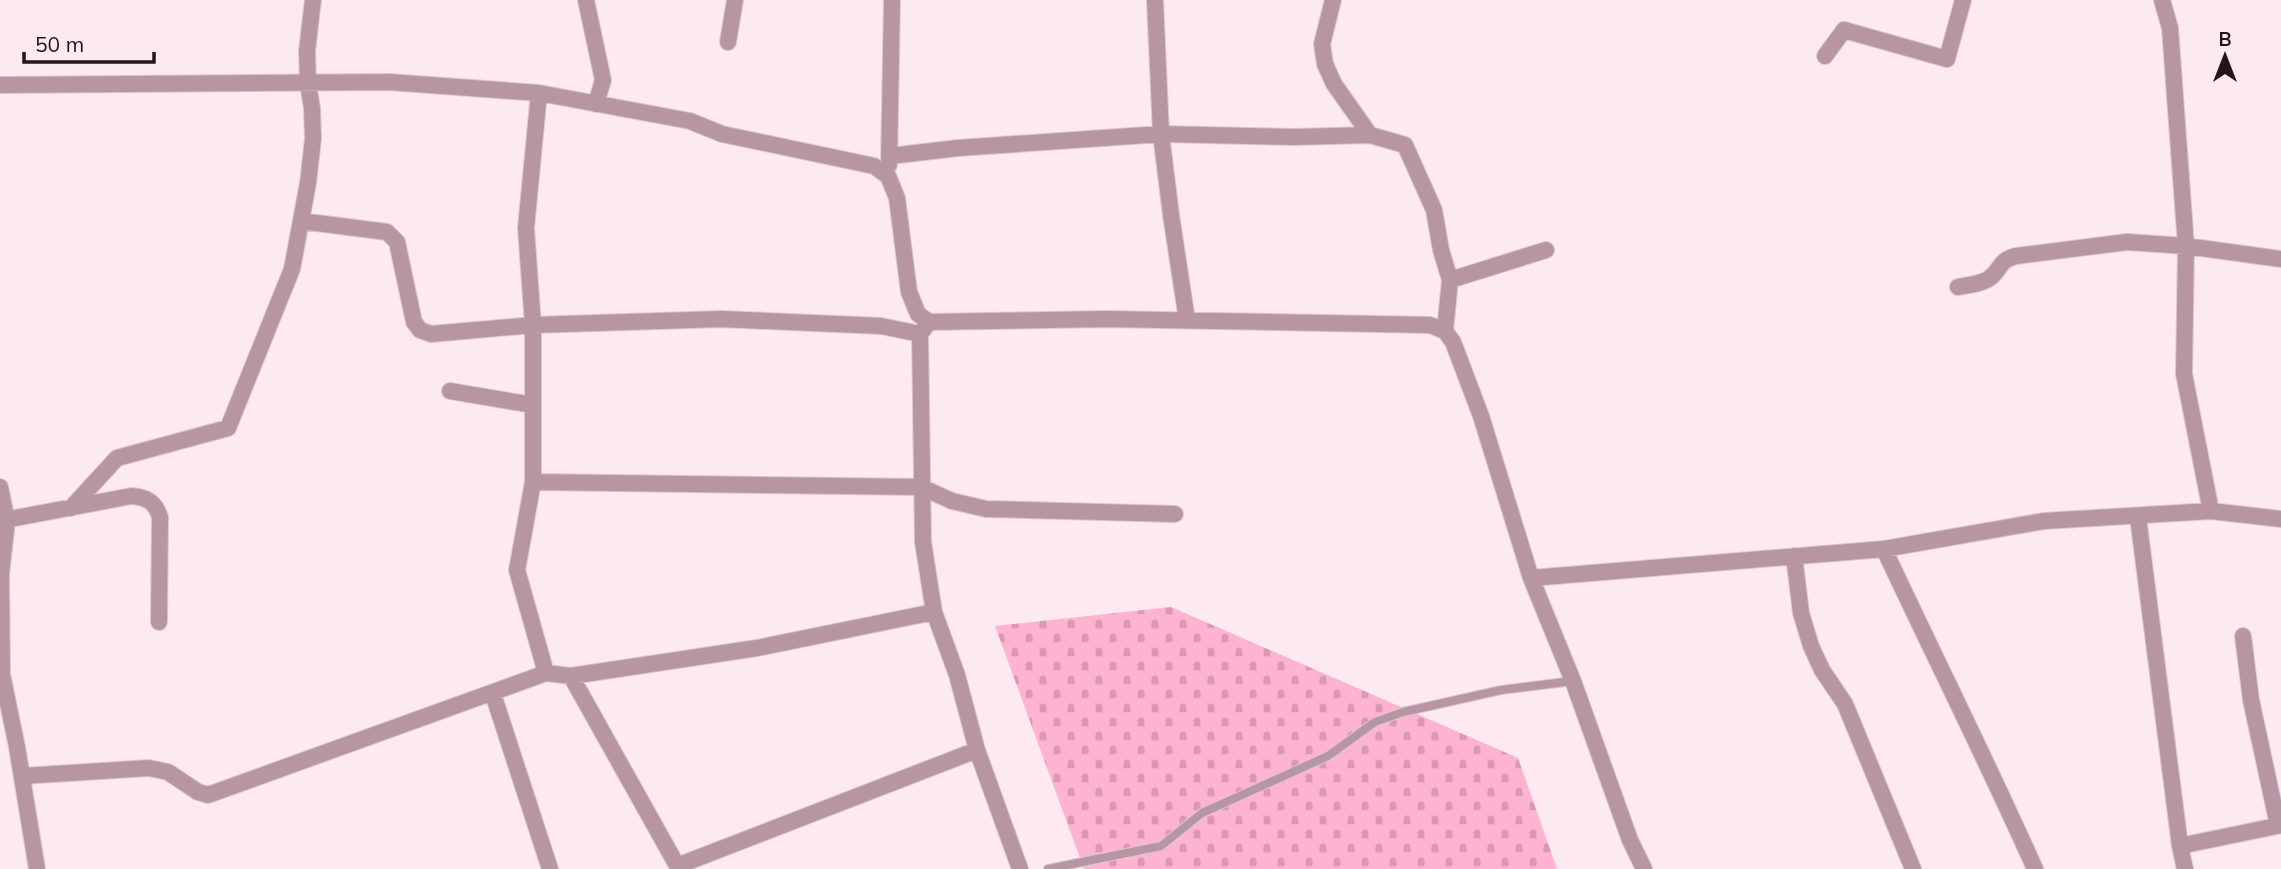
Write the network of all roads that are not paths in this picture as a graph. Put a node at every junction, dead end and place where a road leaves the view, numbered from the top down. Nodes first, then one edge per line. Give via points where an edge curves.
1 (313, 0) edge
2 (586, 0) edge
3 (735, 0) edge
4 (892, 0) edge
5 (1155, 0) edge
6 (1333, 0) edge
7 (1963, 0) edge
8 (2162, 0) edge
9 (728, 42) dead end
10 (1825, 56) dead end
11 (308, 84) junction
12 (0, 85) edge
13 (539, 93) junction
14 (596, 104) junction
15 (1161, 134) junction
16 (1370, 135) junction
17 (890, 156) junction
18 (888, 176) junction
19 (301, 221) junction
20 (2186, 246) junction
21 (1546, 250) dead end
22 (2281, 259) edge
23 (1450, 279) junction
24 (1958, 287) dead end
25 (1187, 320) junction
26 (533, 325) junction
27 (925, 328) junction
28 (1445, 331) junction
29 (450, 391) dead end
30 (533, 405) junction
31 (533, 482) junction
32 (0, 486) edge
33 (921, 488) junction
34 (71, 508) junction
35 (2211, 511) junction
36 (1175, 514) dead end
37 (2138, 517) junction
38 (2281, 519) edge
39 (4, 521) edge
40 (1884, 549) junction
41 (1794, 556) junction
42 (1531, 578) junction
43 (934, 612) junction
44 (159, 622) dead end
45 (2243, 636) dead end
46 (546, 673) junction
47 (571, 676) junction
48 (1573, 681) junction
49 (493, 694) junction
50 (17, 747) junction
51 (0, 750) edge
52 (977, 750) junction
53 (22, 776) junction
54 (2279, 825) edge
55 (2180, 846) junction
56 (678, 867) edge
57 (37, 869) edge
58 (550, 869) edge
59 (1020, 869) edge
60 (1048, 869) edge
61 (1644, 869) edge
62 (1913, 869) edge
63 (2035, 869) edge
64 (2185, 869) edge

1 - 11 street via 307,38
2 - 14 street via 603,80
3 - 9 street
4 - 17 street
5 - 15 street
6 - 16 street via 1322,44 1325,64
7 - 10 street via 1947,59 1844,30
8 - 20 street via 2171,28
11 - 12 street
11 - 13 street via 390,82
11 - 19 street via 313,139
13 - 14 street
13 - 26 street via 526,228
14 - 18 street via 690,121 722,134 874,166
15 - 16 street
15 - 17 street
15 - 25 street
16 - 23 street via 1405,145 1434,210
17 - 18 street
18 - 27 street via 897,198 909,292
19 - 26 street via 393,236 414,322 420,330 445,334
19 - 34 street via 292,269 228,428 117,458
20 - 22 street
20 - 24 street via 2127,243 2016,256 2003,259 1991,278
20 - 35 street via 2184,374
21 - 23 street
23 - 28 street
25 - 27 street
25 - 28 street via 1430,325
26 - 27 street via 721,319
26 - 30 street
27 - 33 street
28 - 42 street via 1481,416
29 - 30 street
30 - 31 street
31 - 33 street
31 - 46 street via 517,570
32 - 39 street
33 - 36 street via 986,509
33 - 43 street via 922,542
34 - 39 street
34 - 44 street via 131,496 151,501 160,517
35 - 37 street
35 - 38 street
37 - 40 street via 2044,521
37 - 55 street
39 - 50 street via 2,674
40 - 41 street
40 - 63 street
41 - 42 street
41 - 62 street via 1801,613 1811,646 1845,704
42 - 48 street
43 - 47 street via 757,648
43 - 52 street
45 - 54 street via 2251,700
46 - 47 street
46 - 49 street
47 - 56 street
48 - 60 lane via 1501,690 1375,722 1328,756 1202,813 1161,846
48 - 61 street
49 - 53 street via 208,795 168,772 149,768
49 - 58 street
50 - 51 street
50 - 53 street
52 - 56 street
52 - 59 street
53 - 57 street
54 - 55 street
55 - 64 street

